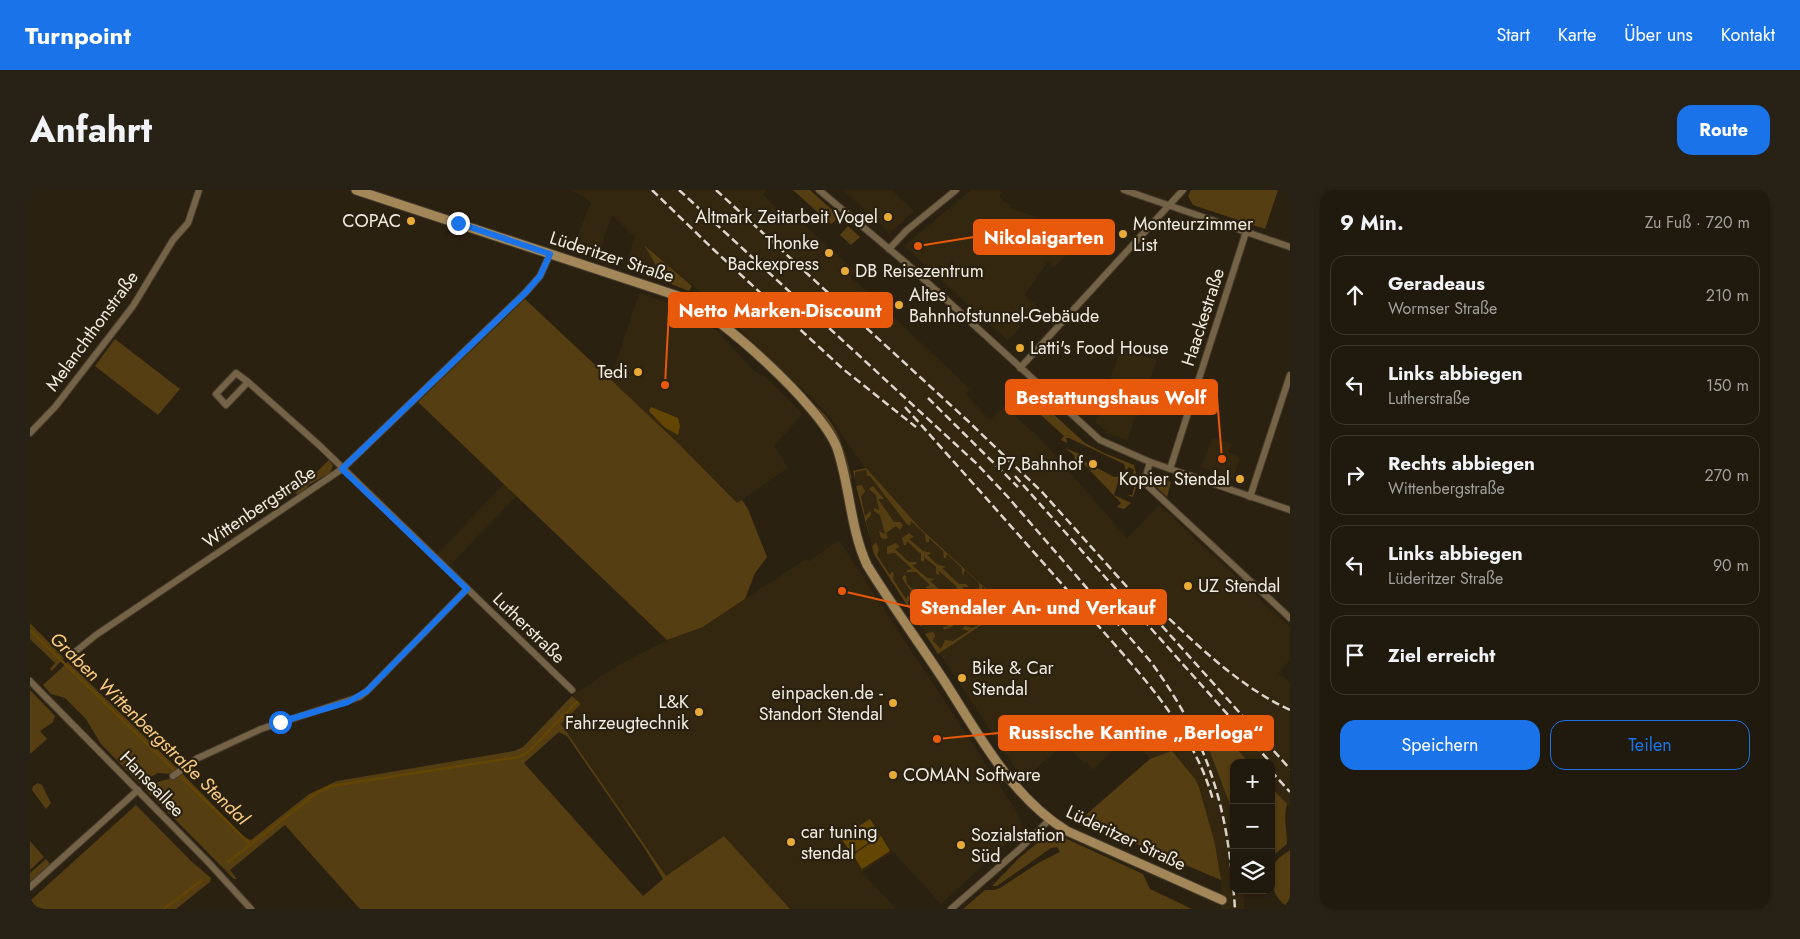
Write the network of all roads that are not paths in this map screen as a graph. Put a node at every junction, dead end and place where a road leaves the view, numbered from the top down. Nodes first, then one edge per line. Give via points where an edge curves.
1 (199, 190) edge
2 (356, 190) edge
3 (819, 190) edge
4 (956, 190) edge
5 (1124, 190) edge
6 (1183, 190) edge
7 (367, 192) edge
8 (1170, 205) junction
9 (1246, 232) junction
10 (1290, 247) edge
11 (889, 249) junction
12 (550, 254) junction
13 (1020, 368) junction
14 (1290, 374) edge
15 (248, 382) junction
16 (30, 433) edge
17 (1150, 462) junction
18 (342, 469) junction
19 (1170, 469) junction
20 (1250, 497) junction
21 (1290, 510) edge
22 (467, 589) junction
23 (1290, 618) edge
24 (70, 656) dead end
25 (30, 681) edge
26 (572, 690) dead end
27 (172, 776) dead end
28 (138, 790) junction
29 (1050, 820) junction
30 (30, 887) edge
31 (1222, 900) dead end
32 (251, 909) edge
33 (951, 909) edge

1 - 16 street, Melanchthonstraße via 188,224 172,240 133,306 55,407
2 - 7 main road, Lüderitzer Straße
3 - 11 street
4 - 11 street
5 - 8 street
6 - 8 street
7 - 12 main road, Lüderitzer Straße
8 - 9 street
8 - 13 street
9 - 10 street
9 - 19 street, Haackestraße
11 - 13 street
12 - 18 street, Wittenbergstraße via 540,276 526,292
12 - 29 main road, Lüderitzer Straße via 678,296 699,306 728,329 817,414 837,450 856,534 867,566 989,749 1030,802
13 - 17 street via 1100,440
14 - 20 street
15 - 15 street via 228,404 216,396 236,373
15 - 18 street, Lutherstraße
17 - 19 street
17 - 23 street via 1145,475 1148,486
18 - 22 street, Lutherstraße
18 - 24 street, Wittenbergstraße via 96,635
19 - 20 street
20 - 21 street
22 - 26 street, Lutherstraße
22 - 27 street via 367,691 261,729 209,752
25 - 28 street, Hanseallee
28 - 30 street
28 - 32 street, Hanseallee
29 - 31 main road, Lüderitzer Straße via 1105,849
29 - 33 street

